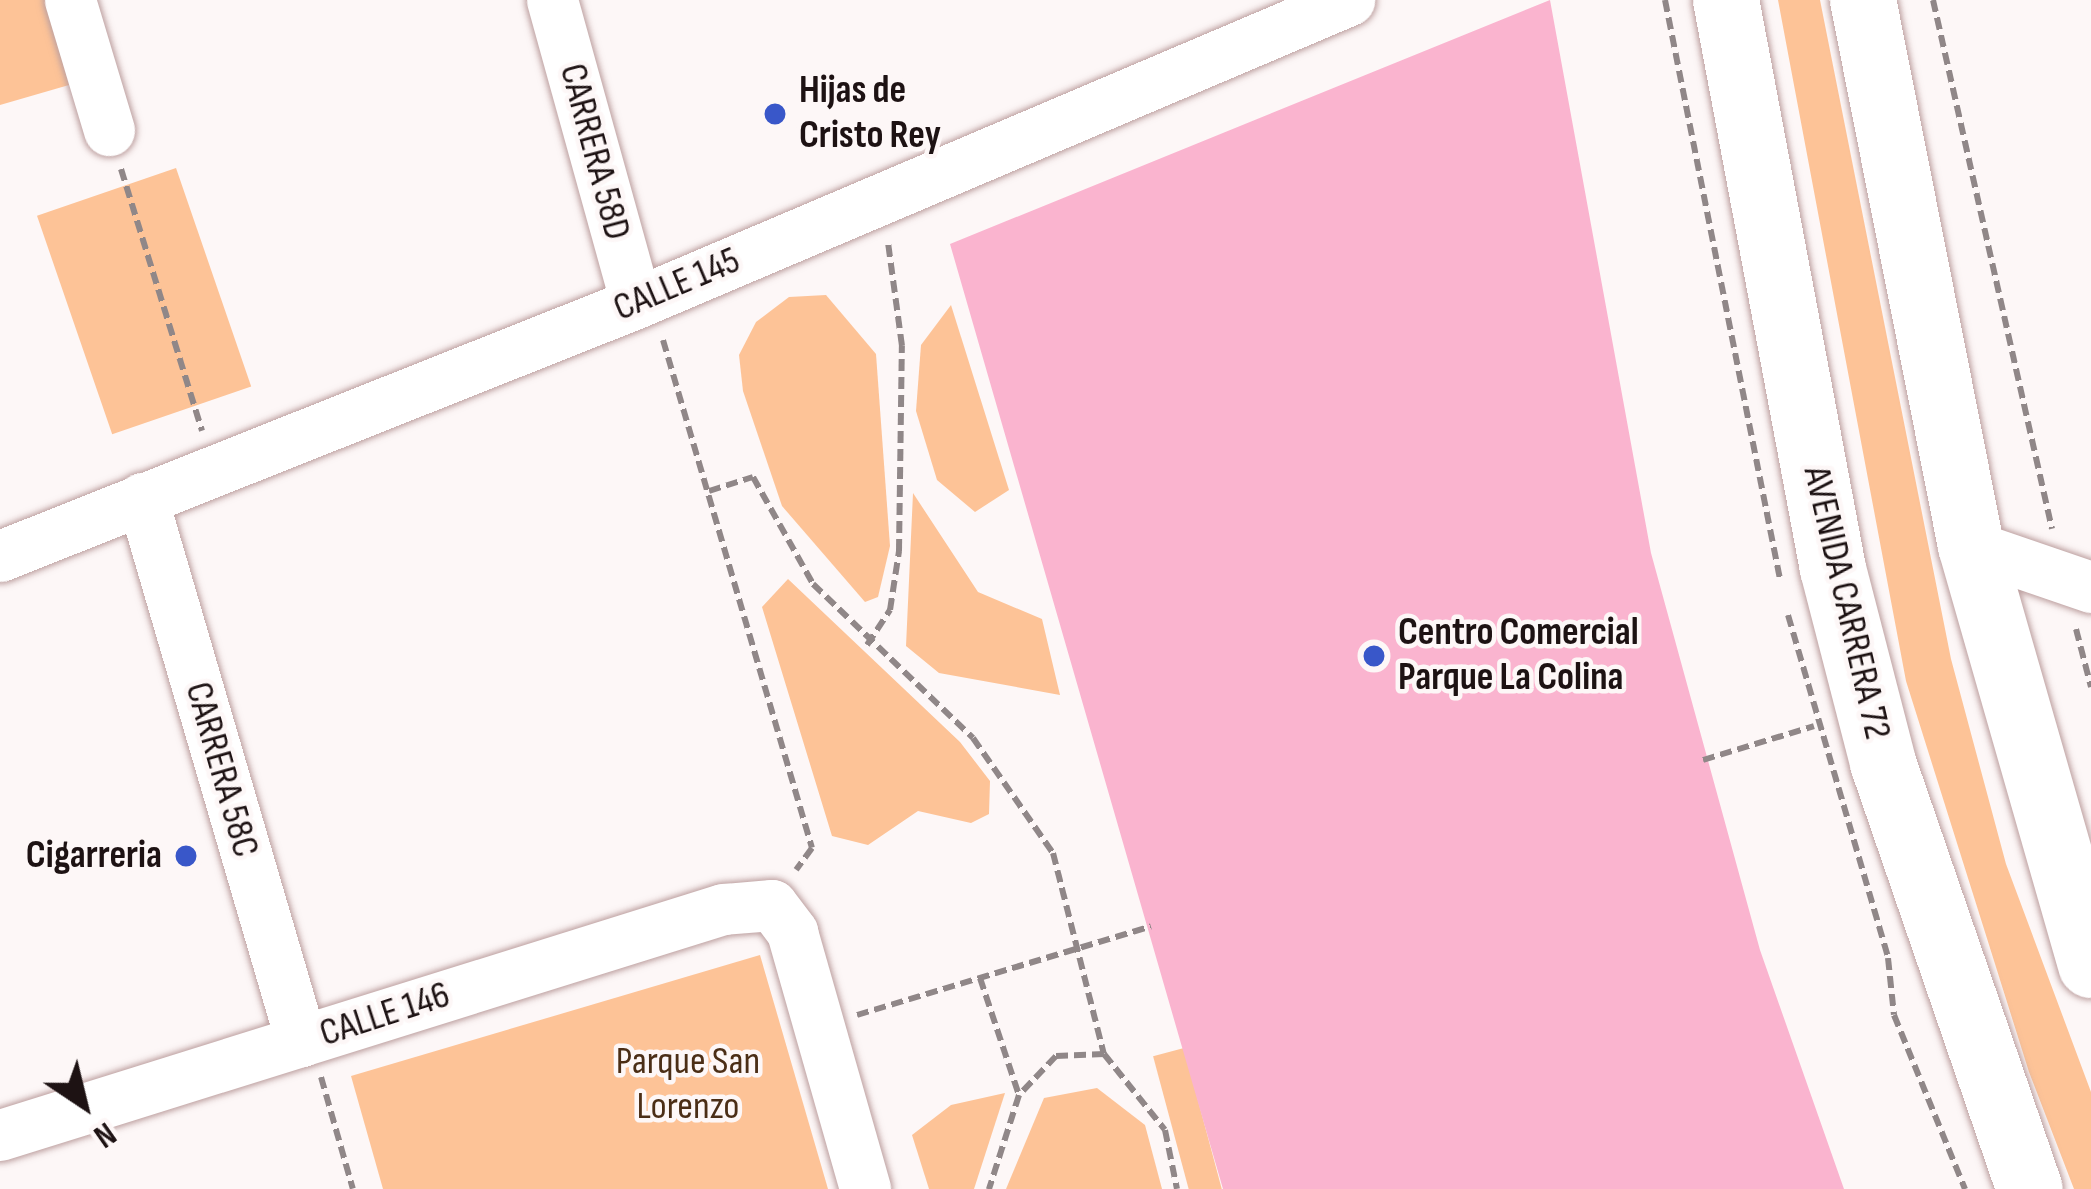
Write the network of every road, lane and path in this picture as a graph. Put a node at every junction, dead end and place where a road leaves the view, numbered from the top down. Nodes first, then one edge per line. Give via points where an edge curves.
1 (70, 0) edge
2 (552, 0) edge
3 (1349, 0) edge
4 (1726, 0) edge
5 (1863, 0) edge
6 (1934, 0) edge
7 (109, 130) joint
8 (881, 197) junction
9 (642, 300) junction
10 (214, 469) junction
11 (709, 491) junction
12 (142, 498) junction
13 (1971, 546) junction
14 (0, 556) edge
15 (2078, 585) edge
16 (868, 645) junction
17 (2091, 687) edge
18 (1871, 709) junction
19 (1703, 760) dead end
20 (2073, 845) edge
21 (772, 905) junction
22 (1151, 926) dead end
23 (1073, 950) junction
24 (2091, 965) edge
25 (980, 978) junction
26 (819, 1026) junction
27 (305, 1039) junction
28 (1104, 1054) junction
29 (1019, 1095) junction
30 (0, 1135) edge
31 (353, 1189) edge
32 (866, 1189) edge
33 (989, 1189) edge
34 (1177, 1189) edge
35 (2030, 1189) edge

1 - 7 street
2 - 9 street, CARRERA 58D
3 - 8 street, CALLE 145
4 - 18 highway, AVENIDA CARRERA 72 via 1833,569
5 - 13 highway
6 - 15 path
7 - 10 path
8 - 9 street, CALLE 145
8 - 16 path via 902,346 899,551 890,610
9 - 10 street, CALLE 145
9 - 11 path
10 - 12 street, CALLE 145
11 - 16 path via 753,477 813,584
11 - 21 path via 812,848
12 - 14 street, CALLE 145
12 - 27 street, CARRERA 58C
13 - 15 street
13 - 20 highway
15 - 17 path
16 - 23 path via 974,738 1028,810 1053,854
18 - 19 path
18 - 35 highway, AVENIDA CARRERA 72
20 - 24 highway
21 - 26 street via 792,932
21 - 27 street, CALLE 146 via 723,908
22 - 23 path
23 - 25 path
23 - 28 path
25 - 26 path
25 - 29 path
26 - 32 street
27 - 30 street, CALLE 146
27 - 31 path
28 - 29 path via 1056,1056
28 - 34 path via 1165,1130
29 - 33 path

